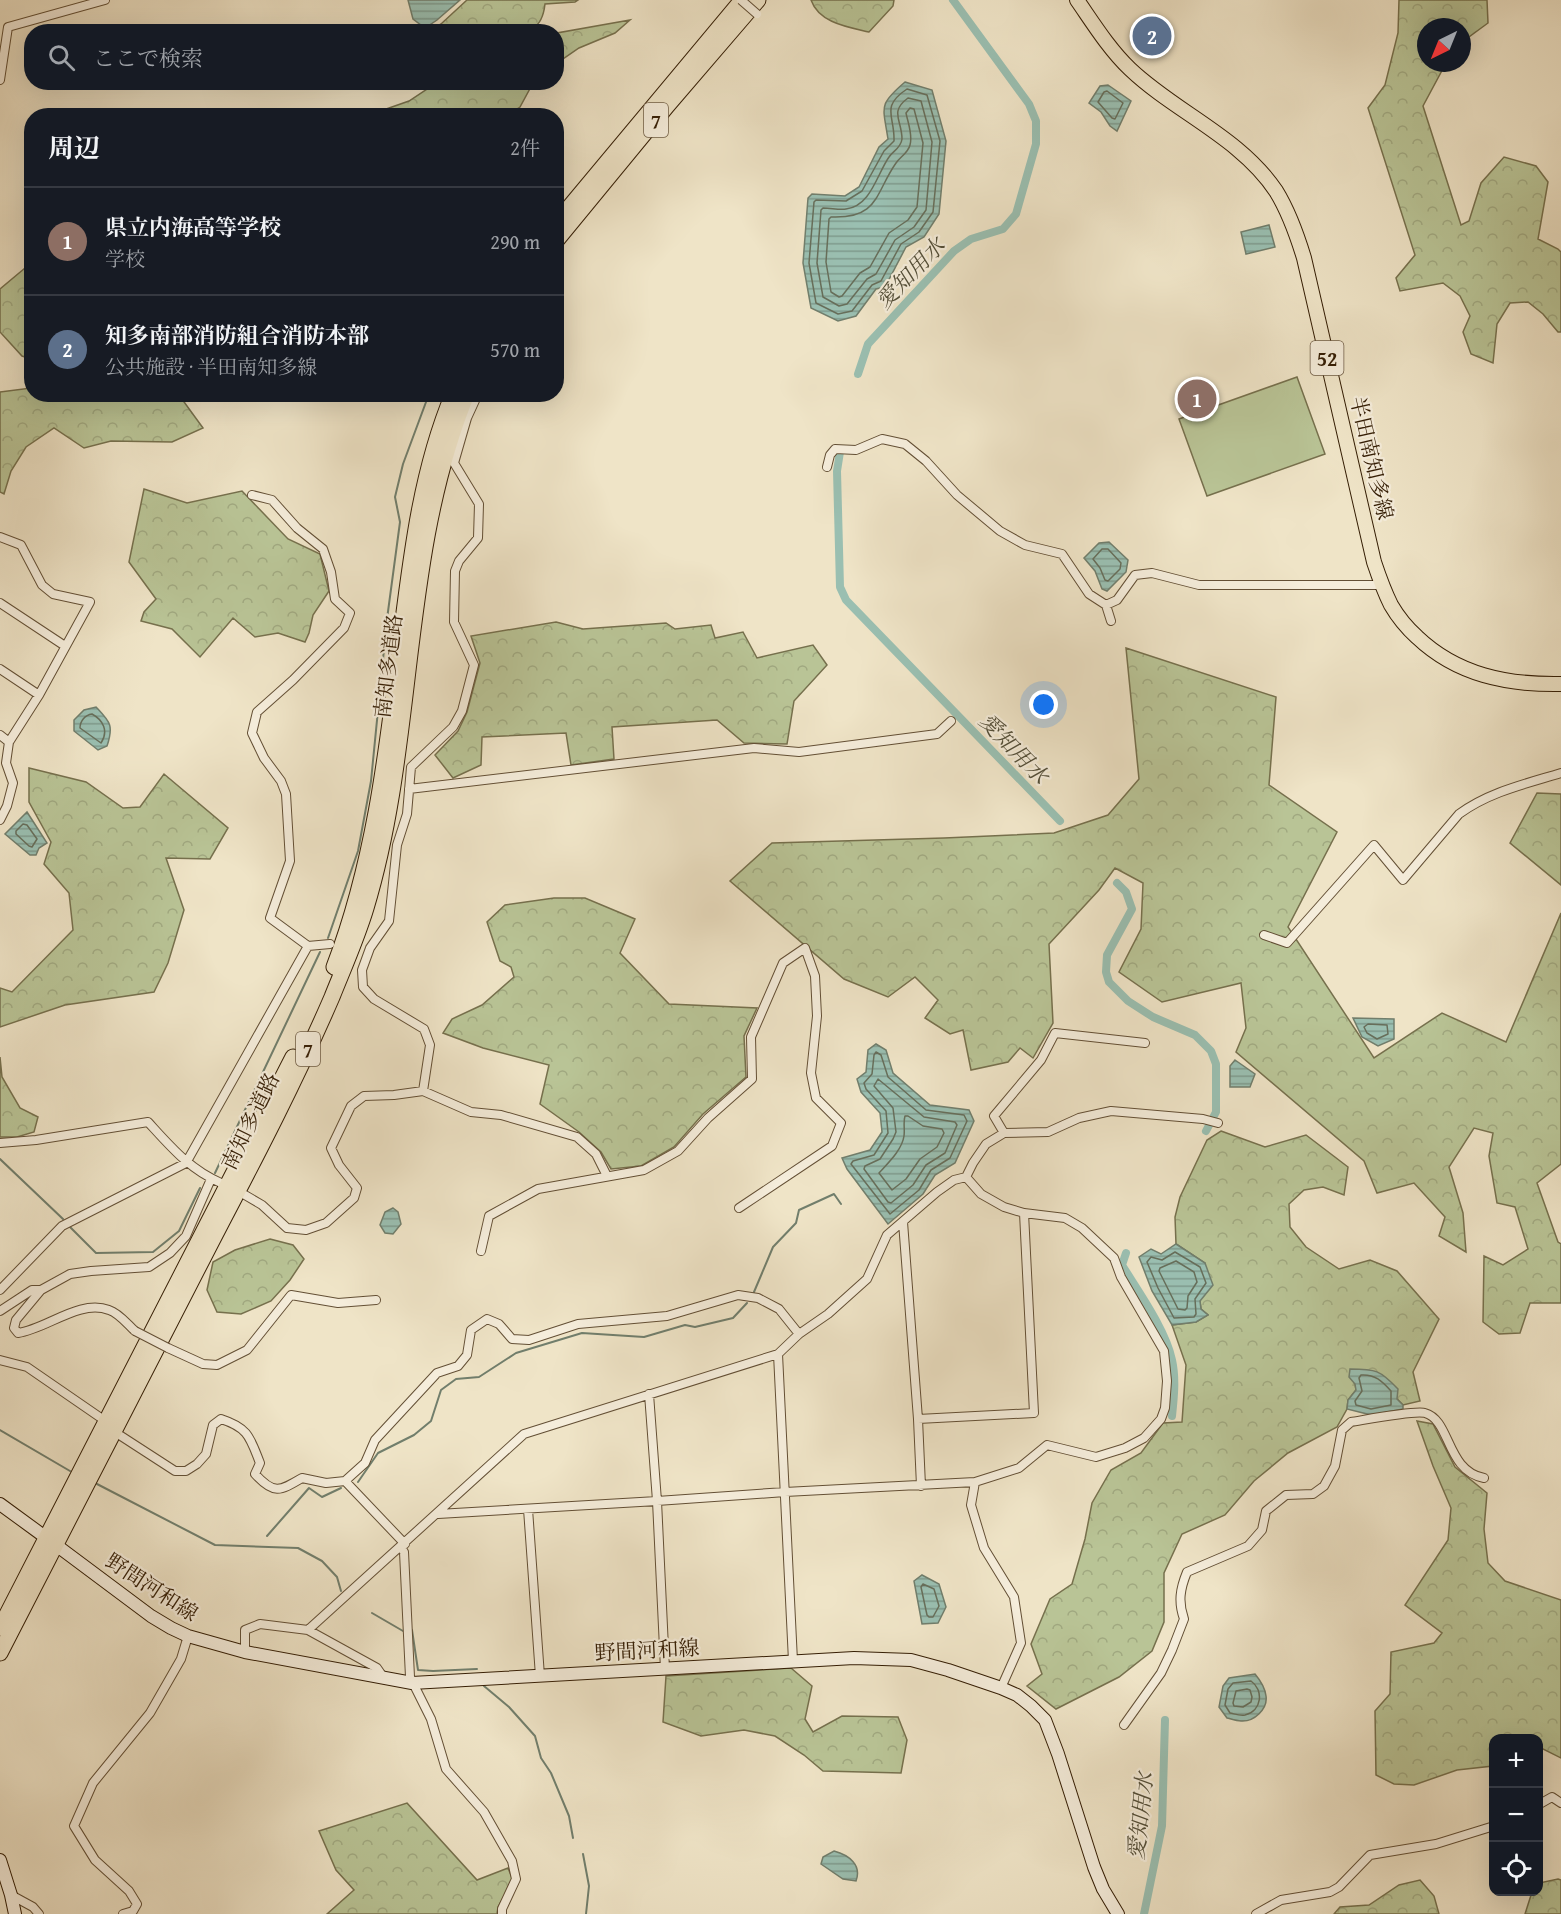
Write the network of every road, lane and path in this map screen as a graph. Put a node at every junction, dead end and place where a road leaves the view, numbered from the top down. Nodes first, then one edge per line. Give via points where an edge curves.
1 (105, 0) edge
2 (741, 0) edge
3 (1077, 0) edge
4 (758, 7) edge
5 (0, 80) edge
6 (564, 213) edge
7 (564, 231) edge
8 (450, 402) edge
9 (464, 402) edge
10 (474, 402) edge
11 (827, 467) dead end
12 (252, 495) dead end
13 (0, 537) edge
14 (1382, 585) junction
15 (0, 603) edge
16 (1106, 605) junction
17 (1111, 621) dead end
18 (65, 646) junction
19 (0, 669) edge
20 (1561, 684) edge
21 (39, 695) junction
22 (951, 721) dead end
23 (0, 735) edge
24 (9, 742) junction
25 (1561, 773) edge
26 (409, 789) junction
27 (3, 804) edge
28 (0, 819) edge
29 (1264, 935) dead end
30 (330, 944) dead end
31 (308, 946) junction
32 (1145, 1043) dead end
33 (423, 1091) junction
34 (1218, 1123) dead end
35 (1004, 1133) junction
36 (0, 1143) edge
37 (186, 1162) junction
38 (607, 1176) junction
39 (966, 1177) junction
40 (211, 1179) junction
41 (221, 1183) dead end
42 (245, 1196) dead end
43 (739, 1208) dead end
44 (1024, 1213) junction
45 (903, 1222) junction
46 (481, 1251) dead end
47 (0, 1290) edge
48 (41, 1290) junction
49 (376, 1300) dead end
50 (0, 1311) edge
51 (799, 1334) junction
52 (778, 1354) junction
53 (0, 1360) edge
54 (649, 1394) junction
55 (101, 1418) dead end
56 (918, 1419) junction
57 (121, 1436) dead end
58 (1484, 1478) dead end
59 (345, 1481) junction
60 (975, 1482) junction
61 (921, 1486) junction
62 (785, 1492) junction
63 (657, 1501) junction
64 (0, 1504) edge
65 (528, 1509) junction
66 (438, 1514) junction
67 (41, 1534) dead end
68 (403, 1545) junction
69 (60, 1548) dead end
70 (0, 1628) edge
71 (308, 1630) junction
72 (188, 1636) junction
73 (245, 1652) junction
74 (0, 1653) edge
75 (793, 1661) junction
76 (664, 1669) junction
77 (540, 1676) junction
78 (384, 1678) junction
79 (412, 1683) junction
80 (1001, 1688) junction
81 (1124, 1725) dead end
82 (1543, 1802) edge
83 (1561, 1803) edge
84 (1489, 1828) edge
85 (0, 1860) edge
86 (11, 1895) junction
87 (15, 1914) edge
88 (39, 1914) edge
89 (123, 1914) edge
90 (502, 1914) edge
91 (1118, 1914) edge
92 (1256, 1914) edge

1 - 5 street via 8,27
2 - 4 street, bridge
2 - 6 highway, 7
3 - 14 main road, 半田南知多線 / 52 via 1116,55 1252,163 1288,214 1304,258
4 - 7 highway, 7 via 667,106
8 - 70 highway, 南知多道路 / 7 via 423,494 386,760 368,858 343,942 296,1052
9 - 74 highway, 南知多道路 / 7 via 432,505 389,810 379,862 351,950 269,1132
10 - 26 street via 454,463 479,504 478,538 455,571 454,622 474,664 462,711 453,727 411,767
11 - 16 street via 835,449 856,450 882,439 905,444 1000,531 1025,545 1062,554 1089,594
12 - 31 street via 272,500 323,549 335,599 350,613 344,628 257,712 252,733 286,794 290,861 270,918
13 - 18 street via 21,546 42,585 53,594 90,602
14 - 16 street via 1199,585 1152,573 1135,576 1117,600
14 - 20 main road, 半田南知多線 / 52 via 1392,607 1412,632 1426,646 1464,669 1504,681
15 - 18 street
16 - 17 street
18 - 21 street
19 - 21 street
21 - 24 street
22 - 26 street via 937,734 799,752 754,748
23 - 24 street
24 - 27 street via 6,764 13,783
25 - 29 street via 1487,797 1458,814 1403,880 1374,845 1287,943
26 - 33 street via 407,814 397,845 389,921 370,948 362,970 363,987 374,999 424,1029 430,1045
27 - 28 street
30 - 31 street
31 - 37 street
32 - 35 street via 1055,1033 1041,1060 994,1116
33 - 38 street via 471,1112 501,1115 577,1137 596,1154
33 - 42 street via 364,1096 351,1106 331,1148 357,1188 354,1198 326,1223 306,1230 287,1228 262,1204
34 - 35 street via 1111,1111 1079,1118 1048,1132
35 - 39 street via 986,1144
36 - 37 street via 148,1122
37 - 40 street
37 - 47 street via 62,1226
38 - 43 street via 644,1170 678,1151 752,1079 751,1037 783,963 805,948 814,976 817,1016 811,1073 816,1098 841,1123 832,1146
38 - 46 street via 538,1189 489,1216
39 - 44 street via 981,1194
39 - 45 street via 937,1192
40 - 41 street
40 - 48 street via 186,1236 149,1267 70,1274
44 - 56 street via 1034,1413
44 - 60 street via 1065,1218 1082,1228 1114,1258 1164,1351 1165,1408 1161,1419 1144,1437 1125,1448 1096,1457 1047,1445 1019,1468
45 - 51 street via 887,1235 867,1279
45 - 56 street
48 - 49 street, bridge via 16,1320 14,1328 18,1333 94,1307 111,1311 135,1331 168,1348 203,1364 217,1365 247,1350 291,1295 338,1304
48 - 50 street via 32,1290
51 - 52 street
51 - 59 street via 779,1310 758,1298 738,1295 667,1316 578,1324 529,1340 512,1339 499,1324 487,1319 471,1330 467,1355 458,1366 437,1373 375,1440 365,1463
52 - 54 street
52 - 62 street
53 - 55 street via 27,1367
54 - 63 street
54 - 66 street via 524,1434
56 - 61 street
57 - 59 street via 175,1471 186,1471 206,1455 213,1425 221,1419 237,1424 248,1434 260,1463 255,1474 267,1487 283,1490 302,1478 326,1483
58 - 81 street via 1459,1463 1435,1418 1423,1412 1351,1422 1342,1430 1335,1466 1324,1486 1313,1494 1286,1495 1266,1510 1262,1530 1248,1546 1187,1572 1179,1607 1184,1619 1172,1650 1161,1673
59 - 68 street
60 - 61 street
60 - 80 street via 971,1505 984,1548 1014,1597 1021,1643
61 - 62 street
62 - 63 street
62 - 75 street
63 - 65 street
63 - 76 street
64 - 67 main road
65 - 66 street
65 - 77 street
66 - 68 street
68 - 71 street
68 - 79 street
69 - 72 main road, 野間河和線 via 151,1616
71 - 73 street via 260,1624 245,1630
71 - 78 street via 377,1668
72 - 73 main road, 野間河和線
72 - 89 street via 181,1659 150,1713 93,1783 74,1826 95,1860 129,1891 137,1904 133,1911
73 - 78 main road, 野間河和線
75 - 76 main road, 野間河和線
75 - 80 main road, 野間河和線 via 911,1660
76 - 77 main road, 野間河和線
77 - 79 main road, 野間河和線
78 - 79 main road, 野間河和線
79 - 90 street via 431,1719 446,1769 484,1812 512,1861 516,1879
80 - 91 main road, 野間河和線 via 1017,1695 1045,1720 1094,1868
82 - 83 street via 1552,1797
84 - 92 street via 1436,1844 1370,1856 1330,1892 1281,1900
85 - 86 main road
86 - 87 main road
86 - 88 street

